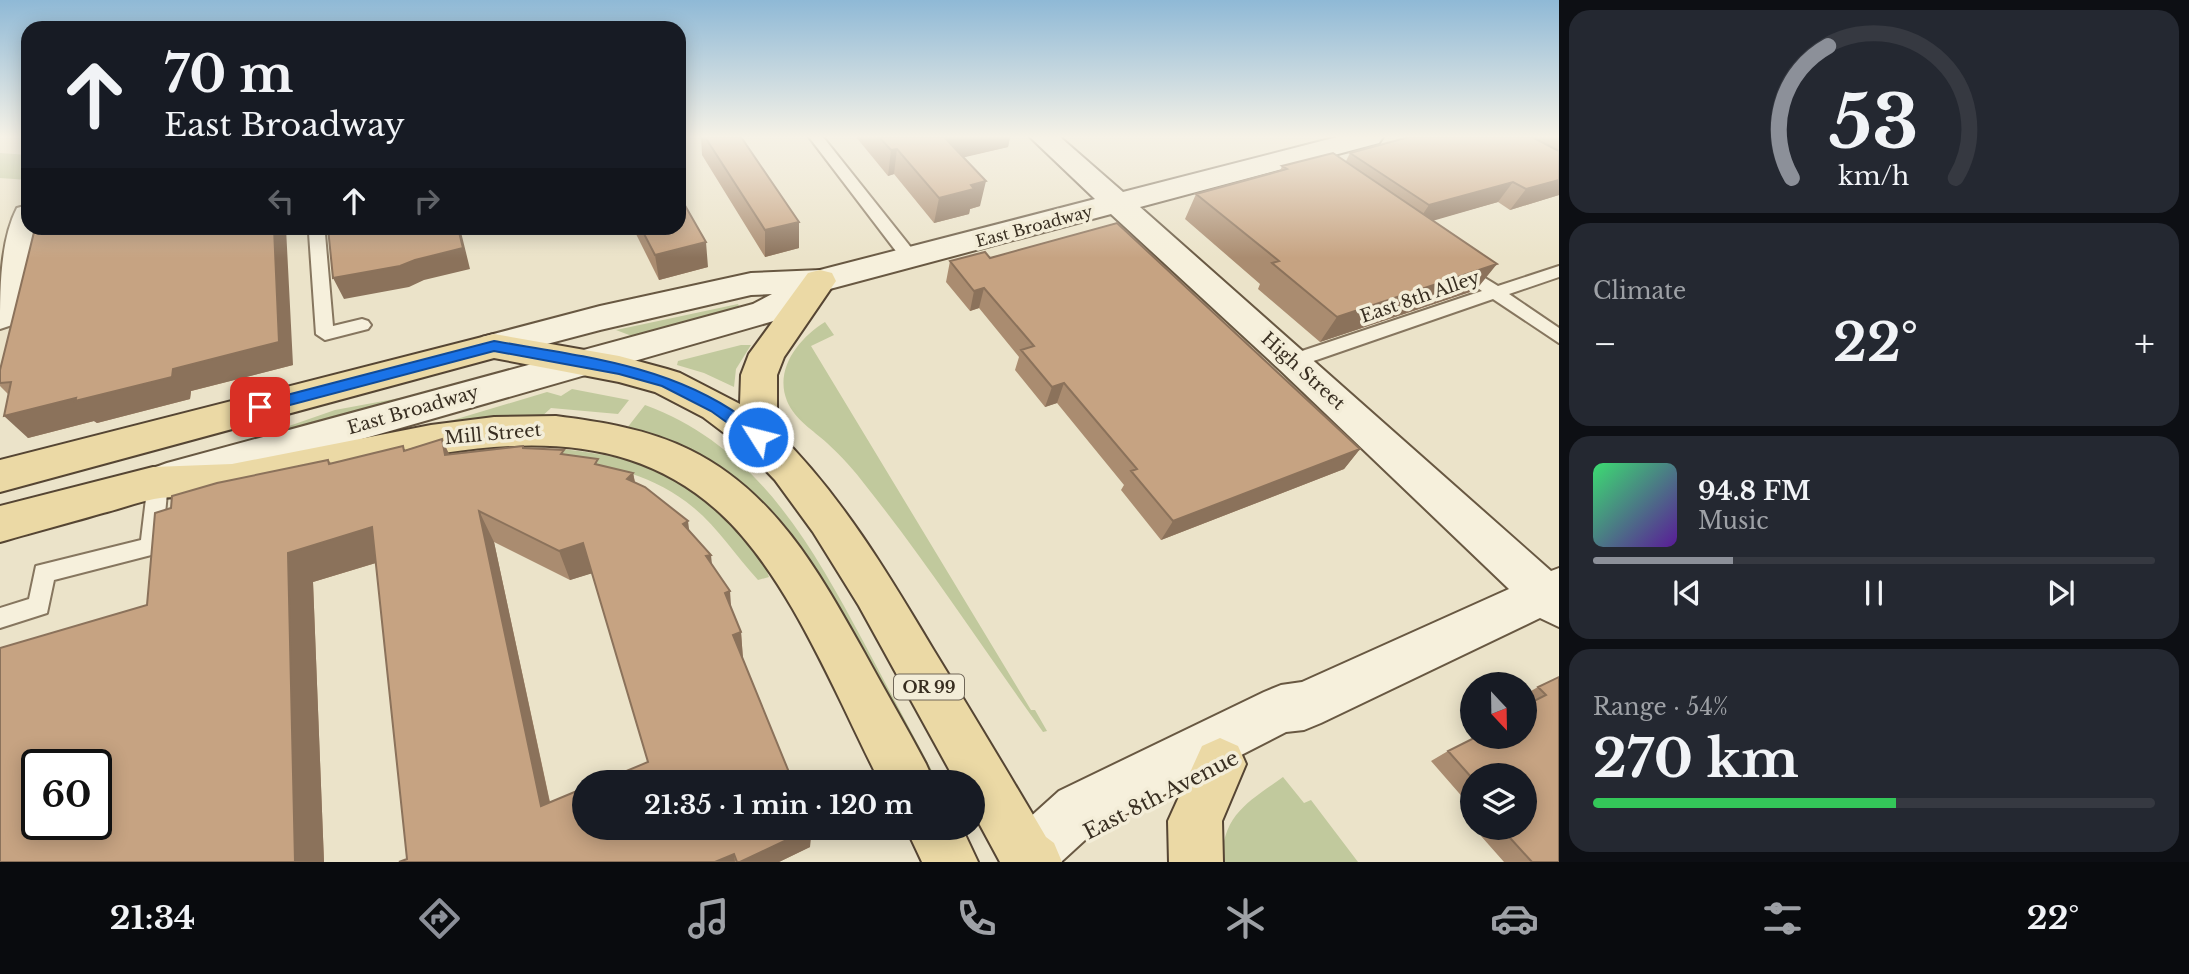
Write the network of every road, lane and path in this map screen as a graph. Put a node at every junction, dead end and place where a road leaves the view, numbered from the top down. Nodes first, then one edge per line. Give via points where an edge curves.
1 (847, 177) edge
2 (1088, 177) edge
3 (1237, 177) edge
4 (1118, 204) junction
5 (22, 235) edge
6 (317, 235) edge
7 (911, 259) junction
8 (1450, 261) edge
9 (1559, 271) edge
10 (820, 281) junction
11 (1496, 293) junction
12 (0, 317) edge
13 (362, 325) dead end
14 (1559, 337) edge
15 (494, 346) junction
16 (1293, 361) junction
17 (588, 363) junction
18 (758, 437) junction
19 (0, 475) edge
20 (158, 482) junction
21 (0, 524) edge
22 (1554, 597) edge
23 (0, 618) edge
24 (1304, 706) junction
25 (1220, 764) junction
26 (902, 770) edge
27 (939, 840) edge
28 (1025, 861) edge
29 (951, 862) edge
30 (1196, 862) edge

1 - 7 lane
2 - 4 main road, High Street
3 - 4 main road, East Broadway
4 - 7 main road, East Broadway
4 - 16 main road, High Street
5 - 12 main road
6 - 13 lane via 325,334
7 - 10 main road, East Broadway
8 - 11 lane
9 - 11 lane, East 8th Alley
10 - 15 main road, East Broadway via 751,285
10 - 17 main road, East Broadway via 765,312
10 - 18 main road via 767,354 759,375
11 - 14 lane
11 - 16 lane, East 8th Alley
15 - 17 main road, OR 99
15 - 19 main road, East Broadway / OR 99
16 - 22 main road, High Street
17 - 18 main road, OR 99 via 667,382 716,407
17 - 20 main road, East Broadway
18 - 28 main road, OR 99 via 828,520 875,592
20 - 21 main road, East Broadway
20 - 23 lane via 151,547 44,573 39,606
20 - 26 main road, Mill Street via 239,480 396,446 521,428 593,433 646,447 694,469 734,499 769,538 804,589
22 - 24 main road, East 8th Avenue
24 - 25 main road, East 8th Avenue via 1280,736
24 - 28 main road, East 8th Avenue via 1281,709 1078,810
25 - 28 main road, East 8th Avenue
25 - 30 main road via 1195,821
27 - 29 main road

